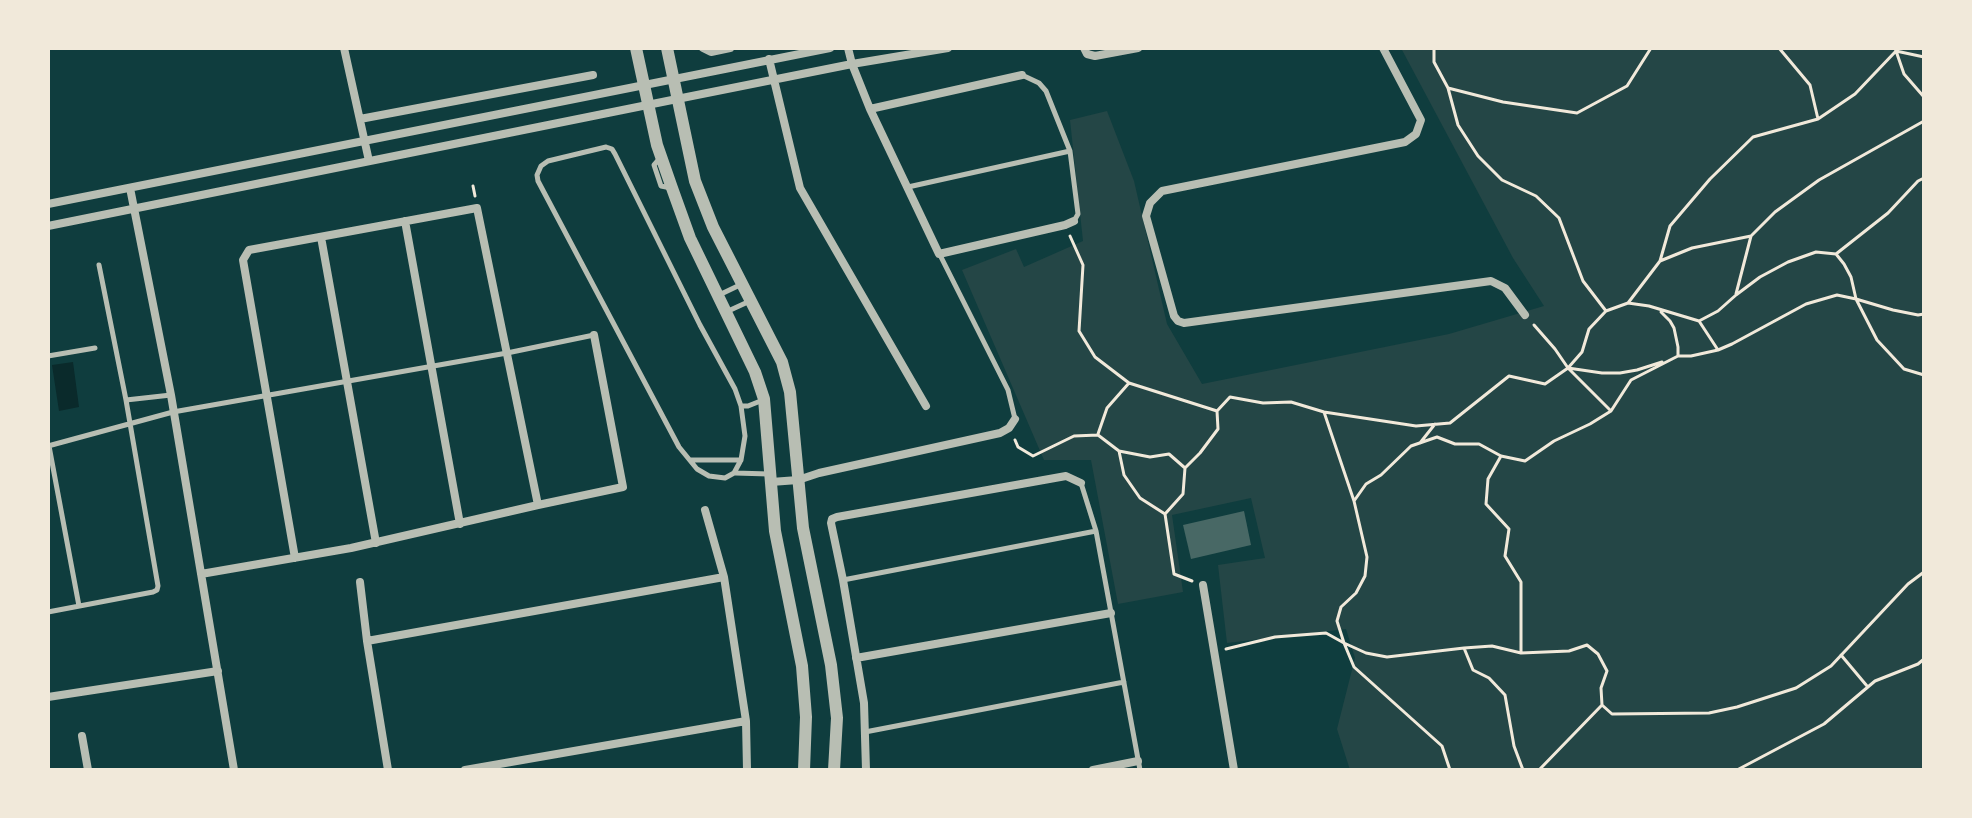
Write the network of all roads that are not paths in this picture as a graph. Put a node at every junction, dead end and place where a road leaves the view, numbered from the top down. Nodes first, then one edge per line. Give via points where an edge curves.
1 (344, 48) edge
2 (636, 48) edge
3 (667, 48) edge
4 (703, 48) edge
5 (730, 48) edge
6 (830, 48) edge
7 (848, 48) edge
8 (948, 48) edge
9 (1084, 48) edge
10 (1138, 48) edge
11 (1383, 48) edge
12 (794, 52) edge
13 (769, 59) junction
14 (852, 64) junction
15 (593, 75) dead end
16 (1022, 75) joint
17 (673, 78) junction
18 (774, 80) junction
19 (645, 84) junction
20 (677, 99) junction
21 (649, 105) junction
22 (870, 109) junction
23 (360, 119) junction
24 (457, 122) junction
25 (365, 140) junction
26 (462, 142) junction
27 (1070, 151) junction
28 (369, 161) junction
29 (908, 187) junction
30 (130, 188) junction
31 (48, 204) edge
32 (135, 208) junction
33 (405, 221) junction
34 (1069, 223) joint
35 (48, 226) edge
36 (321, 237) junction
37 (939, 254) junction
38 (99, 265) dead end
39 (742, 284) junction
40 (718, 295) junction
41 (751, 301) junction
42 (726, 312) junction
43 (1525, 315) road end
44 (594, 335) joint
45 (95, 348) dead end
46 (507, 353) junction
47 (48, 356) edge
48 (431, 366) junction
49 (347, 382) junction
50 (171, 395) junction
51 (267, 396) junction
52 (764, 399) junction
53 (126, 400) junction
54 (741, 406) junction
55 (926, 406) dead end
56 (173, 412) junction
57 (1015, 419) joint
58 (130, 423) junction
59 (49, 446) edge
60 (689, 460) junction
61 (741, 460) junction
62 (734, 473) junction
63 (771, 478) junction
64 (798, 480) junction
65 (1081, 483) joint
66 (538, 505) junction
67 (705, 510) dead end
68 (460, 524) junction
69 (1096, 531) junction
70 (376, 543) junction
71 (295, 558) junction
72 (201, 574) junction
73 (724, 577) junction
74 (843, 580) junction
75 (360, 582) dead end
76 (1203, 585) road end
77 (79, 606) junction
78 (48, 612) edge
79 (1111, 613) junction
80 (367, 641) junction
81 (856, 658) junction
82 (218, 671) junction
83 (1124, 682) junction
84 (48, 697) edge
85 (746, 721) junction
86 (865, 732) junction
87 (82, 736) dead end
88 (1139, 766) edge
89 (88, 770) edge
90 (234, 770) edge
91 (388, 770) edge
92 (465, 770) edge
93 (747, 770) edge
94 (804, 770) edge
95 (834, 770) edge
96 (866, 770) edge
97 (1093, 770) edge
98 (1234, 770) edge

1 - 23 street
2 - 19 street
3 - 17 street
4 - 5 street
6 - 12 street
7 - 14 street
8 - 14 street
9 - 10 street via 1095,56
11 - 43 street via 1421,120 1416,134 1405,142 1162,191 1150,203 1146,216 1174,316 1184,323 1491,281 1505,288
12 - 13 street
13 - 17 street
13 - 18 street
14 - 18 street
14 - 22 street
15 - 23 street
16 - 22 street
16 - 27 lane via 1046,91
17 - 19 street
17 - 20 street
18 - 20 street
18 - 55 street via 800,188
19 - 21 street
19 - 24 street
20 - 21 street
20 - 39 street via 695,181
21 - 26 street
21 - 40 street via 690,238
22 - 29 street
23 - 25 street
24 - 25 street
24 - 26 street
25 - 28 street
25 - 30 street
26 - 28 street
27 - 29 lane
27 - 34 lane via 1078,214
28 - 32 street
29 - 37 street
30 - 31 street
30 - 32 street
32 - 35 street
32 - 50 street
33 - 36 street
33 - 46 street via 477,208
33 - 48 street
34 - 37 street
36 - 49 street
36 - 51 street via 249,250 243,260
37 - 57 lane via 1008,390
38 - 53 lane
39 - 40 lane
39 - 41 street
40 - 42 street
41 - 42 lane
41 - 64 street via 782,362 790,392
42 - 52 street
44 - 46 lane
44 - 66 street via 623,487
45 - 47 lane
46 - 48 lane
46 - 66 street
48 - 49 lane
48 - 68 street
49 - 51 lane
49 - 70 street
50 - 53 lane
50 - 56 street
51 - 56 lane
51 - 71 street
52 - 54 lane
52 - 63 street
53 - 58 lane
54 - 60 lane via 612,149 541,166 538,181
54 - 61 lane
56 - 58 lane
56 - 72 street
57 - 64 street via 1000,433
58 - 59 lane
58 - 77 lane via 157,590
59 - 77 lane
60 - 61 lane
60 - 62 lane via 709,476
61 - 62 lane
62 - 63 lane
63 - 64 street
63 - 94 street via 775,531 802,666
64 - 95 street via 831,665 837,718
65 - 69 lane
65 - 74 street via 1066,476 832,519
66 - 68 street
67 - 73 street
68 - 70 street
69 - 74 lane
69 - 79 lane
70 - 71 street
71 - 72 street
72 - 82 street
73 - 80 street
73 - 85 street
74 - 81 street
75 - 80 street
76 - 98 street
77 - 78 lane
79 - 81 street
79 - 83 lane
80 - 91 street
81 - 86 street
82 - 84 street
82 - 90 street
83 - 86 lane
83 - 88 lane
85 - 92 street
85 - 93 street
86 - 96 street
87 - 89 street
88 - 97 street

